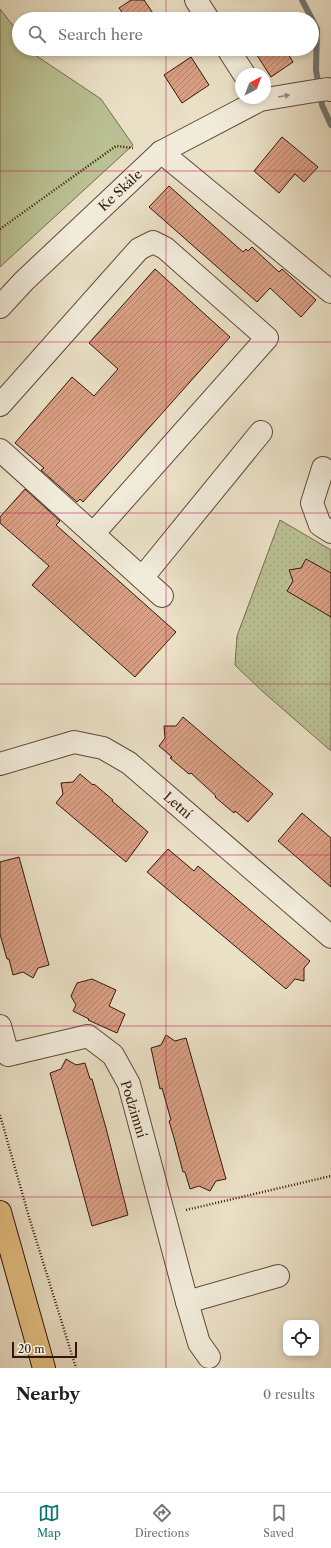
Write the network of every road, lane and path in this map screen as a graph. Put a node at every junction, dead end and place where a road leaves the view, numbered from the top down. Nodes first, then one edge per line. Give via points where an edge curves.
1 (196, 0) edge
2 (204, 12) edge
3 (232, 56) edge
4 (240, 68) edge
5 (322, 90) edge
6 (271, 97) edge
7 (251, 104) edge
8 (161, 152) junction
9 (0, 229) edge
10 (331, 292) edge
11 (0, 307) edge
12 (0, 405) edge
13 (261, 432) dead end
14 (0, 450) edge
15 (323, 468) dead end
16 (331, 532) edge
17 (93, 534) junction
18 (142, 578) junction
19 (162, 596) dead end
20 (0, 764) edge
21 (331, 937) edge
22 (0, 1026) edge
23 (0, 1114) edge
24 (331, 1176) edge
25 (0, 1212) edge
26 (164, 1215) junction
27 (278, 1276) dead end
28 (187, 1302) junction
29 (209, 1357) dead end
30 (44, 1368) edge
31 (76, 1368) edge

1 - 2 street
3 - 4 street
6 -> 5 street, Ke Skále
7 - 8 street, Ke Skále
8 - 9 path via 116,146
8 - 10 street
8 - 11 street, Ke Skále via 24,281
12 - 17 street via 139,249 153,242 165,248 267,338
13 - 18 street
14 - 17 street
15 - 16 street via 312,503 320,525
17 - 18 street
18 - 19 street
20 - 21 street, Letní via 74,742 103,748 129,763
22 - 26 street, Podzimní via 8,1055 88,1036 113,1055 129,1084
23 - 31 path
24 - 26 path
25 - 30 main road
26 - 28 street, Podzimní
27 - 28 street
28 - 29 street, Podzimní via 199,1342

